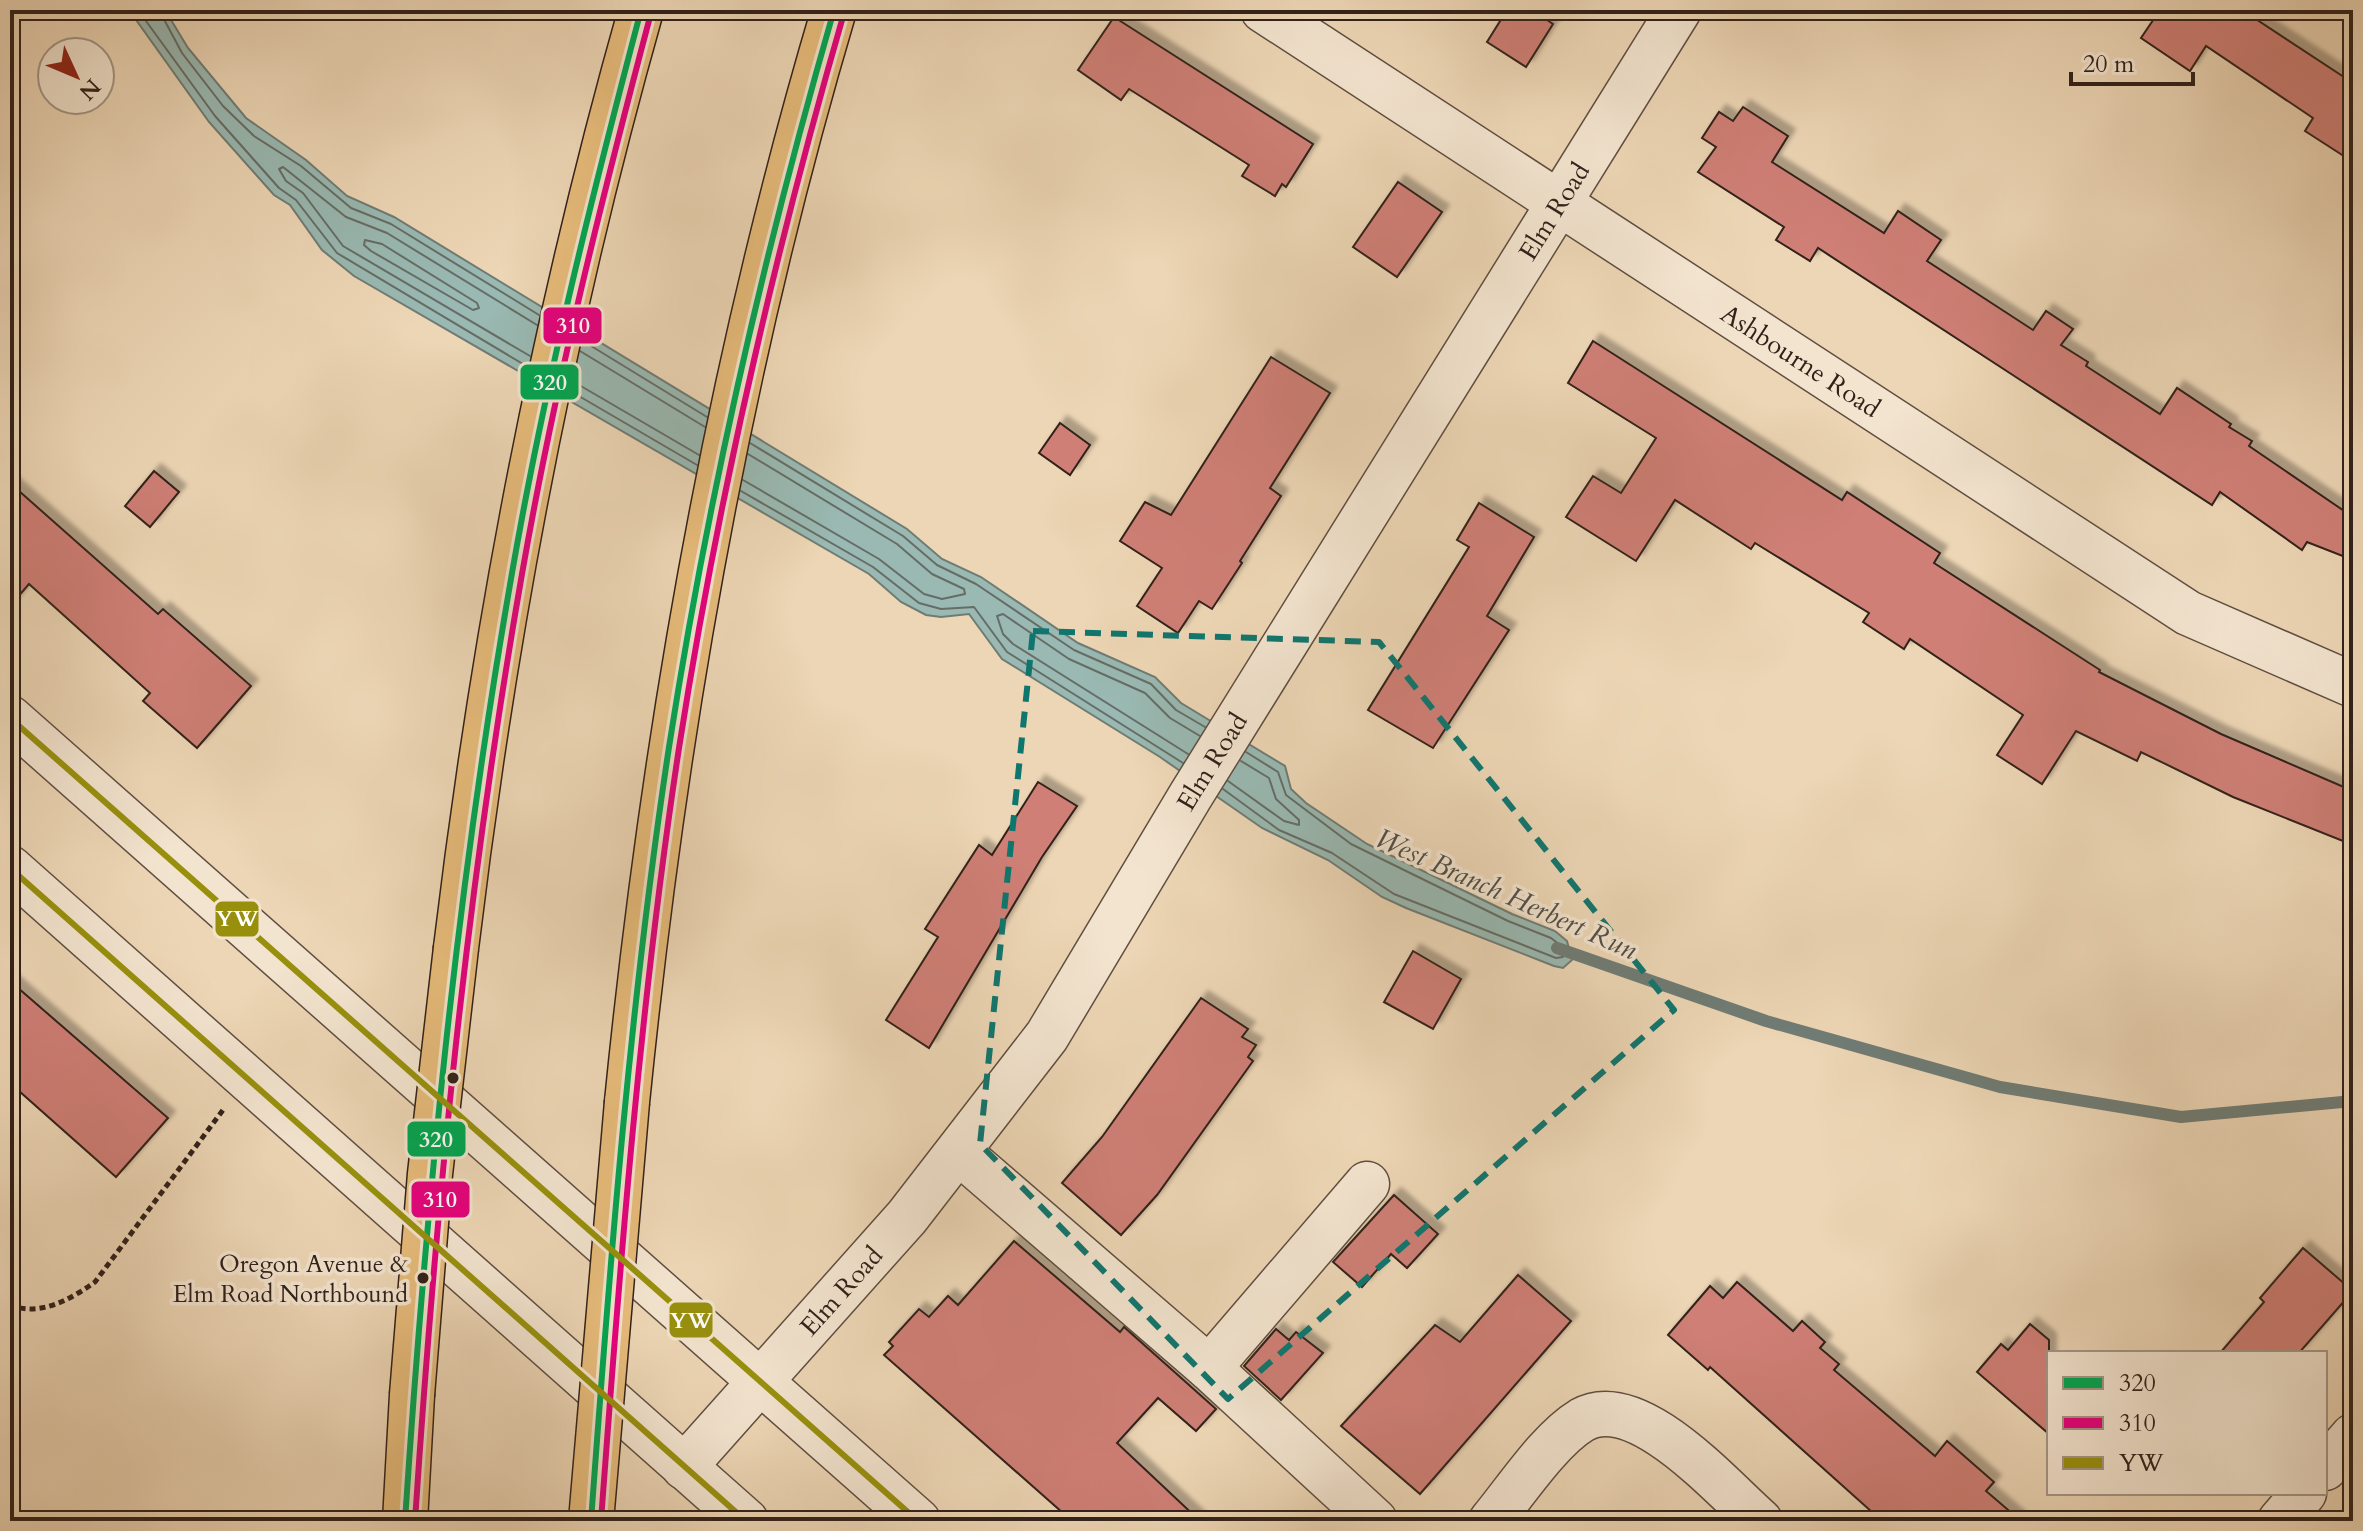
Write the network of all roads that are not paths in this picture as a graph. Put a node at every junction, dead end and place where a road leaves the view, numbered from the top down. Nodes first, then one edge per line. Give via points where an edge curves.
1 (641, 10) edge
2 (834, 10) edge
3 (1263, 10) edge
4 (1679, 10) edge
5 (1557, 205) junction
6 (2353, 685) edge
7 (10, 718) edge
8 (10, 868) edge
9 (960, 1153) junction
10 (1367, 1184) dead end
11 (1209, 1368) junction
12 (759, 1383) junction
13 (2353, 1436) edge
14 (2327, 1466) edge
15 (684, 1467) junction
16 (2302, 1495) edge
17 (405, 1521) edge
18 (591, 1521) edge
19 (746, 1521) edge
20 (918, 1521) edge
21 (1375, 1521) edge
22 (1491, 1521) edge
23 (1760, 1521) edge
24 (2280, 1521) edge

1 - 17 highway, bridge via 591,197 510,578 456,948 430,1174
2 - 18 highway, bridge via 757,300 689,641 655,851 627,1102
3 - 5 street, Ashbourne Road
4 - 5 street, Elm Road
5 - 6 street, Ashbourne Road via 2188,613
5 - 9 street, Elm Road via 1047,1036
7 - 12 street
8 - 15 street
9 - 11 street
9 - 12 street, Elm Road
10 - 11 street
11 - 21 street
12 - 15 street, Elm Road
12 - 20 street
13 - 14 street
15 - 19 street
16 - 24 street
22 - 23 street via 1555,1444 1583,1420 1610,1412 1636,1419 1664,1437

